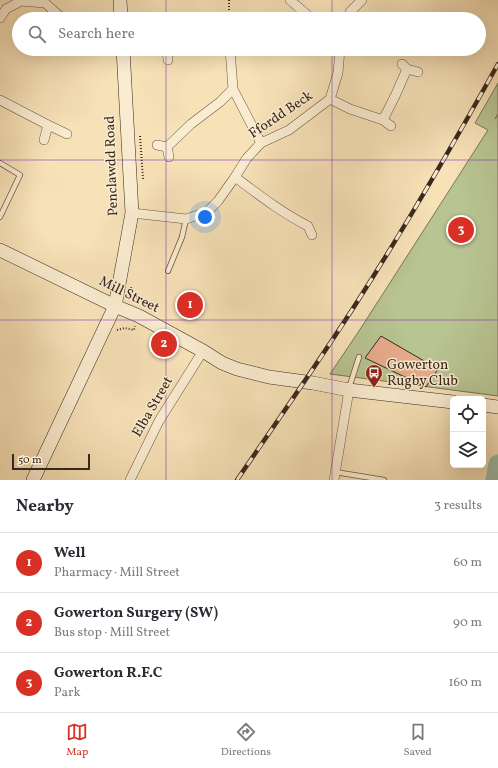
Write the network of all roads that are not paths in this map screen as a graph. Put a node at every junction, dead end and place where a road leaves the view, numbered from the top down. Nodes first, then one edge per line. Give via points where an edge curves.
1 (120, 0) edge
2 (362, 0) edge
3 (288, 1) edge
4 (55, 12) edge
5 (121, 12) edge
6 (303, 12) edge
7 (350, 12) edge
8 (0, 18) edge
9 (123, 56) edge
10 (168, 56) edge
11 (231, 56) edge
12 (339, 56) edge
13 (168, 60) dead end
14 (418, 72) dead end
15 (233, 89) junction
16 (330, 99) junction
17 (0, 100) edge
18 (383, 120) junction
19 (48, 125) junction
20 (391, 126) dead end
21 (68, 134) dead end
22 (44, 140) dead end
23 (261, 143) junction
24 (157, 145) dead end
25 (167, 147) junction
26 (169, 157) dead end
27 (0, 163) edge
28 (235, 177) junction
29 (132, 213) junction
30 (0, 217) edge
31 (186, 219) junction
32 (312, 227) dead end
33 (0, 250) edge
34 (168, 271) dead end
35 (115, 306) junction
36 (203, 351) junction
37 (359, 358) dead end
38 (349, 390) junction
39 (450, 402) edge
40 (486, 405) edge
41 (498, 407) edge
42 (334, 476) edge
43 (34, 480) edge
44 (130, 480) edge
45 (384, 480) edge

1 - 5 main road
2 - 7 street
3 - 6 street
4 - 8 street via 45,3 21,0 6,9
9 - 29 main road, Penclawdd Road
10 - 13 street
11 - 15 street
12 - 16 street, Ffordd Beck via 338,73
14 - 18 street via 404,66 396,94
15 - 23 street
15 - 25 street
16 - 18 street
16 - 23 street, Ffordd Beck via 289,130
17 - 19 street
18 - 20 street
19 - 21 street
19 - 22 street
23 - 28 street, Ffordd Beck via 247,158
24 - 25 street
25 - 26 street
27 - 30 lane via 20,175
28 - 31 street, Ffordd Beck via 207,212
28 - 32 street via 292,218
29 - 31 street, Ffordd Beck
29 - 35 main road, Penclawdd Road
31 - 34 lane via 182,237
33 - 35 main road, Mill Street
35 - 36 main road, Mill Street via 139,316
35 - 43 main road, Penclawdd Road
36 - 38 main road, Mill Street via 237,369
36 - 44 street, Elba Street via 159,421
37 - 38 lane
38 - 39 main road, Mill Street
38 - 42 street
40 - 41 main road
42 - 45 lane

